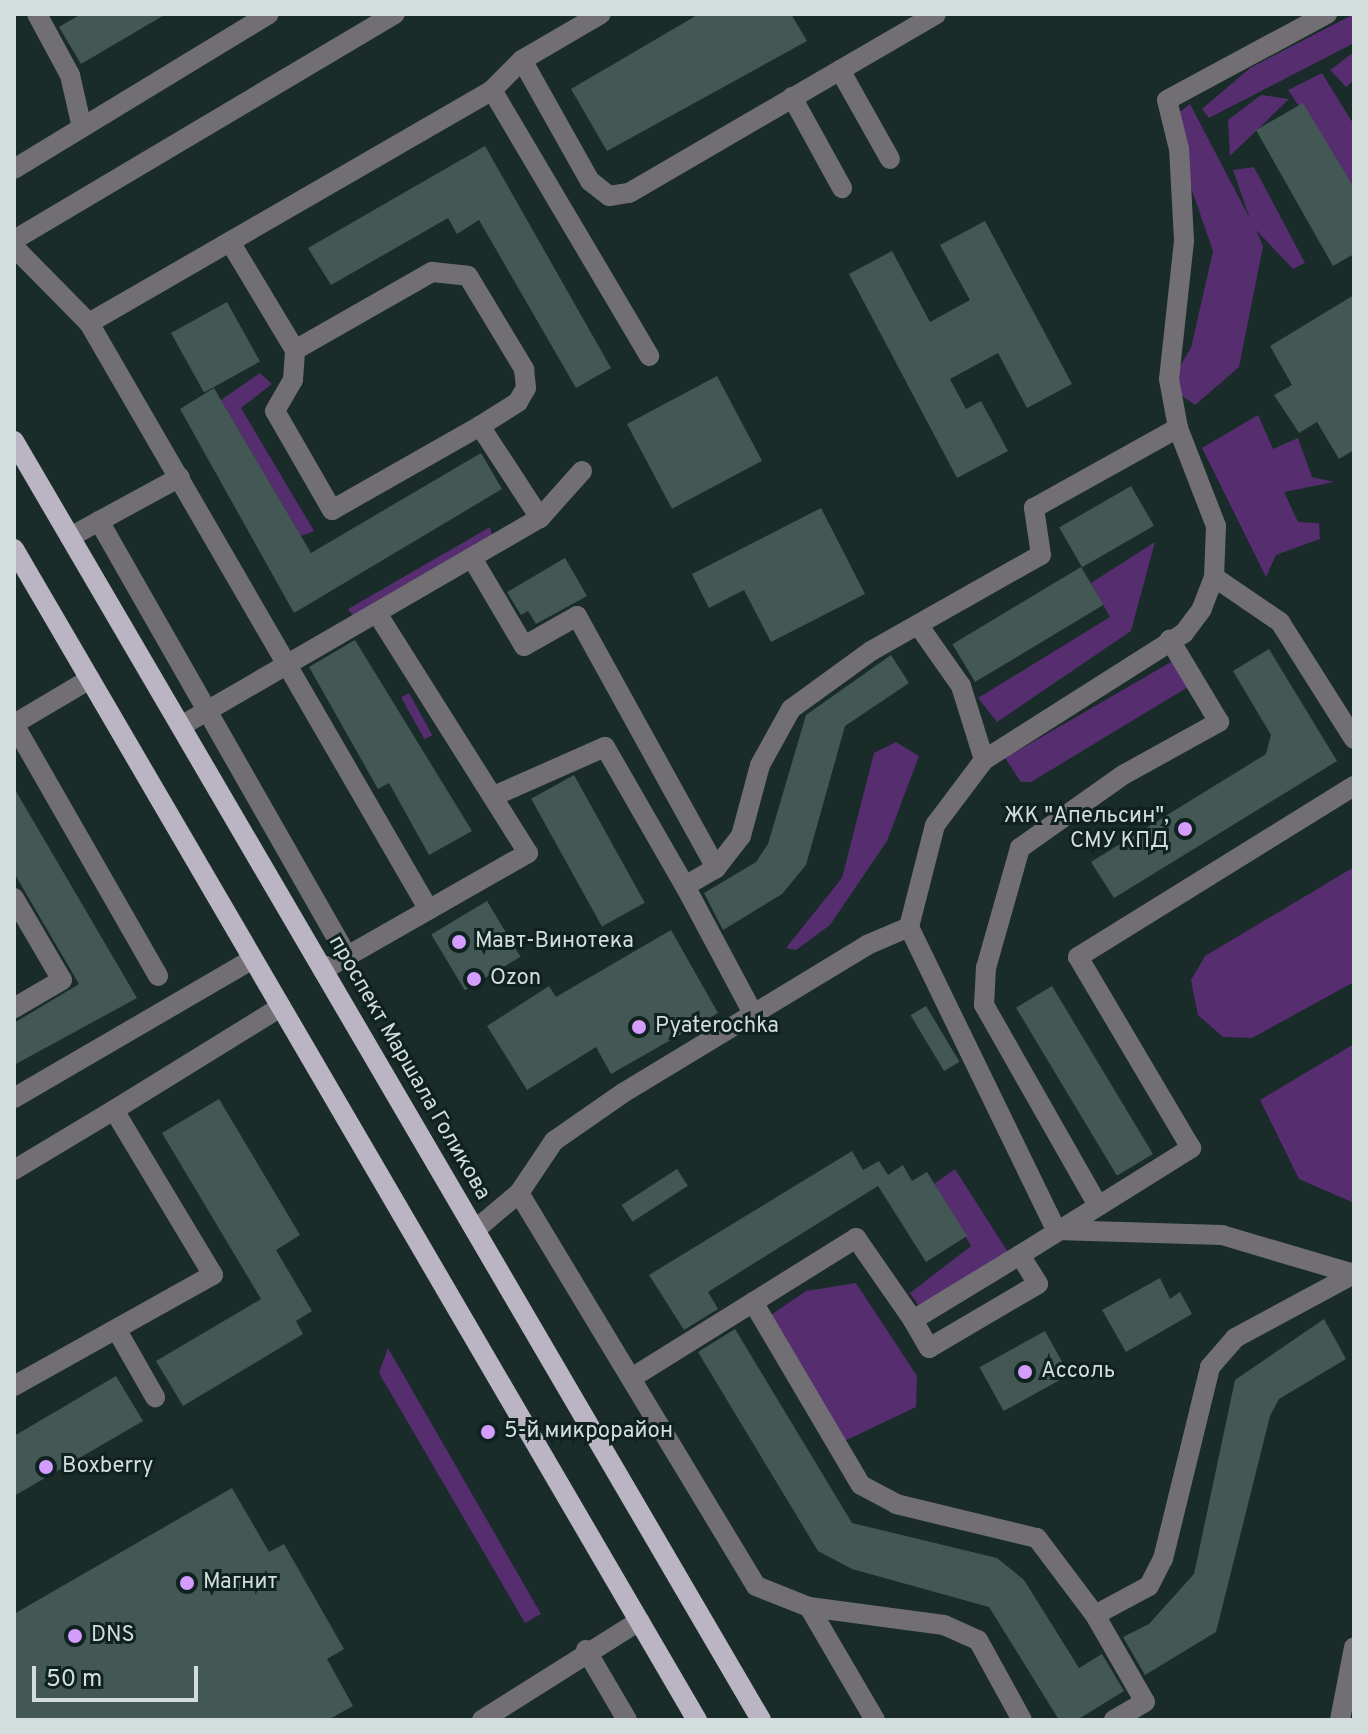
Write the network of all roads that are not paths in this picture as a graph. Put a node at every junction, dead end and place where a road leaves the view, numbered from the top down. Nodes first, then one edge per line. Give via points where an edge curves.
1 (37, 14) edge
2 (269, 14) edge
3 (395, 14) edge
4 (601, 14) edge
5 (936, 14) edge
6 (1327, 14) edge
7 (522, 60) junction
8 (840, 70) junction
9 (492, 90) junction
10 (792, 97) junction
11 (82, 128) junction
12 (890, 159) dead end
13 (14, 169) edge
14 (842, 188) dead end
15 (14, 240) edge
16 (230, 242) junction
17 (14, 247) edge
18 (89, 323) junction
19 (295, 350) junction
20 (649, 356) dead end
21 (480, 426) junction
22 (1178, 428) junction
23 (14, 441) edge
24 (582, 471) dead end
25 (180, 477) junction
26 (540, 518) junction
27 (99, 521) junction
28 (70, 537) junction
29 (14, 549) edge
30 (472, 558) junction
31 (1214, 577) junction
32 (378, 615) junction
33 (921, 629) junction
34 (1170, 640) junction
35 (289, 663) junction
36 (90, 679) junction
37 (205, 712) junction
38 (14, 725) edge
39 (181, 726) junction
40 (1354, 739) edge
41 (984, 760) junction
42 (1354, 786) edge
43 (496, 795) junction
44 (716, 868) junction
45 (685, 886) junction
46 (14, 898) edge
47 (429, 910) junction
48 (909, 927) junction
49 (347, 956) junction
50 (253, 959) junction
51 (323, 970) junction
52 (158, 976) dead end
53 (281, 1007) junction
54 (14, 1008) edge
55 (754, 1015) junction
56 (14, 1098) edge
57 (114, 1110) junction
58 (14, 1170) edge
59 (519, 1193) junction
60 (1096, 1202) junction
61 (475, 1230) junction
62 (1056, 1230) junction
63 (1020, 1255) junction
64 (1354, 1274) edge
65 (753, 1302) junction
66 (913, 1320) junction
67 (119, 1334) junction
68 (633, 1377) junction
69 (14, 1386) edge
70 (155, 1397) dead end
71 (809, 1607) junction
72 (1095, 1615) junction
73 (639, 1621) junction
74 (1354, 1647) edge
75 (586, 1650) junction
76 (482, 1720) edge
77 (627, 1720) edge
78 (697, 1720) edge
79 (761, 1720) edge
80 (875, 1720) edge
81 (1022, 1720) edge
82 (1114, 1720) edge
83 (1340, 1720) edge

1 - 11 street via 70,75
2 - 11 street
3 - 15 street
4 - 7 street
5 - 8 street
6 - 22 street via 1167,100 1179,149 1184,240 1169,379
7 - 9 street
7 - 10 street via 590,181 609,196 629,193
8 - 10 street
8 - 12 street
9 - 16 street
9 - 20 street
10 - 14 street
11 - 13 street
16 - 18 street
16 - 19 street
17 - 18 street
18 - 25 street
19 - 21 street via 293,380 275,411 332,510
19 - 21 street via 432,272 468,276 524,369 526,388 518,402
21 - 26 street
22 - 31 street via 1216,526
22 - 33 street via 1034,508 1041,555
23 - 28 main road, проспект Маршала Голикова
24 - 26 street
25 - 27 street
25 - 35 street
26 - 30 street
27 - 28 street
27 - 37 street
28 - 39 main road, проспект Маршала Голикова
29 - 36 main road
30 - 32 street
30 - 44 street via 524,646 577,616
31 - 34 street via 1202,609
31 - 40 street via 1280,622
32 - 35 street
32 - 43 street
33 - 41 street via 961,686
33 - 44 street via 871,651 791,709 760,765 741,836
34 - 41 street
34 - 60 street via 1219,722 1123,775 1020,848 986,968 984,1005
35 - 37 street
35 - 47 street
36 - 38 street
36 - 50 main road
37 - 39 street
37 - 49 street
38 - 52 street
39 - 51 main road, проспект Маршала Голикова
41 - 48 street via 935,825
42 - 60 street via 1078,957 1191,1148
43 - 45 street via 605,747
43 - 47 street via 528,853
44 - 45 street
45 - 55 street
46 - 54 street via 62,980
47 - 49 street
48 - 55 street
48 - 62 street
49 - 51 street
50 - 53 main road
50 - 56 street
51 - 61 main road, проспект Маршала Голикова
53 - 57 street
53 - 73 main road
55 - 59 street via 554,1141
57 - 58 street
57 - 67 street via 213,1275
59 - 61 street
59 - 68 street
60 - 62 street
61 - 79 main road, проспект Маршала Голикова
62 - 63 street
62 - 64 street via 1222,1235
63 - 66 street
63 - 66 street via 1038,1284 929,1348
64 - 72 street via 1235,1338 1210,1367 1163,1559 1149,1586
65 - 66 street via 856,1238
65 - 68 street
65 - 72 street via 861,1485 896,1504 1037,1538
67 - 69 street
67 - 70 street
68 - 71 street via 756,1586
71 - 80 street
71 - 81 street via 944,1625 978,1640
72 - 82 street via 1145,1702
73 - 75 street
73 - 78 main road
74 - 83 street
75 - 76 street
75 - 77 street

